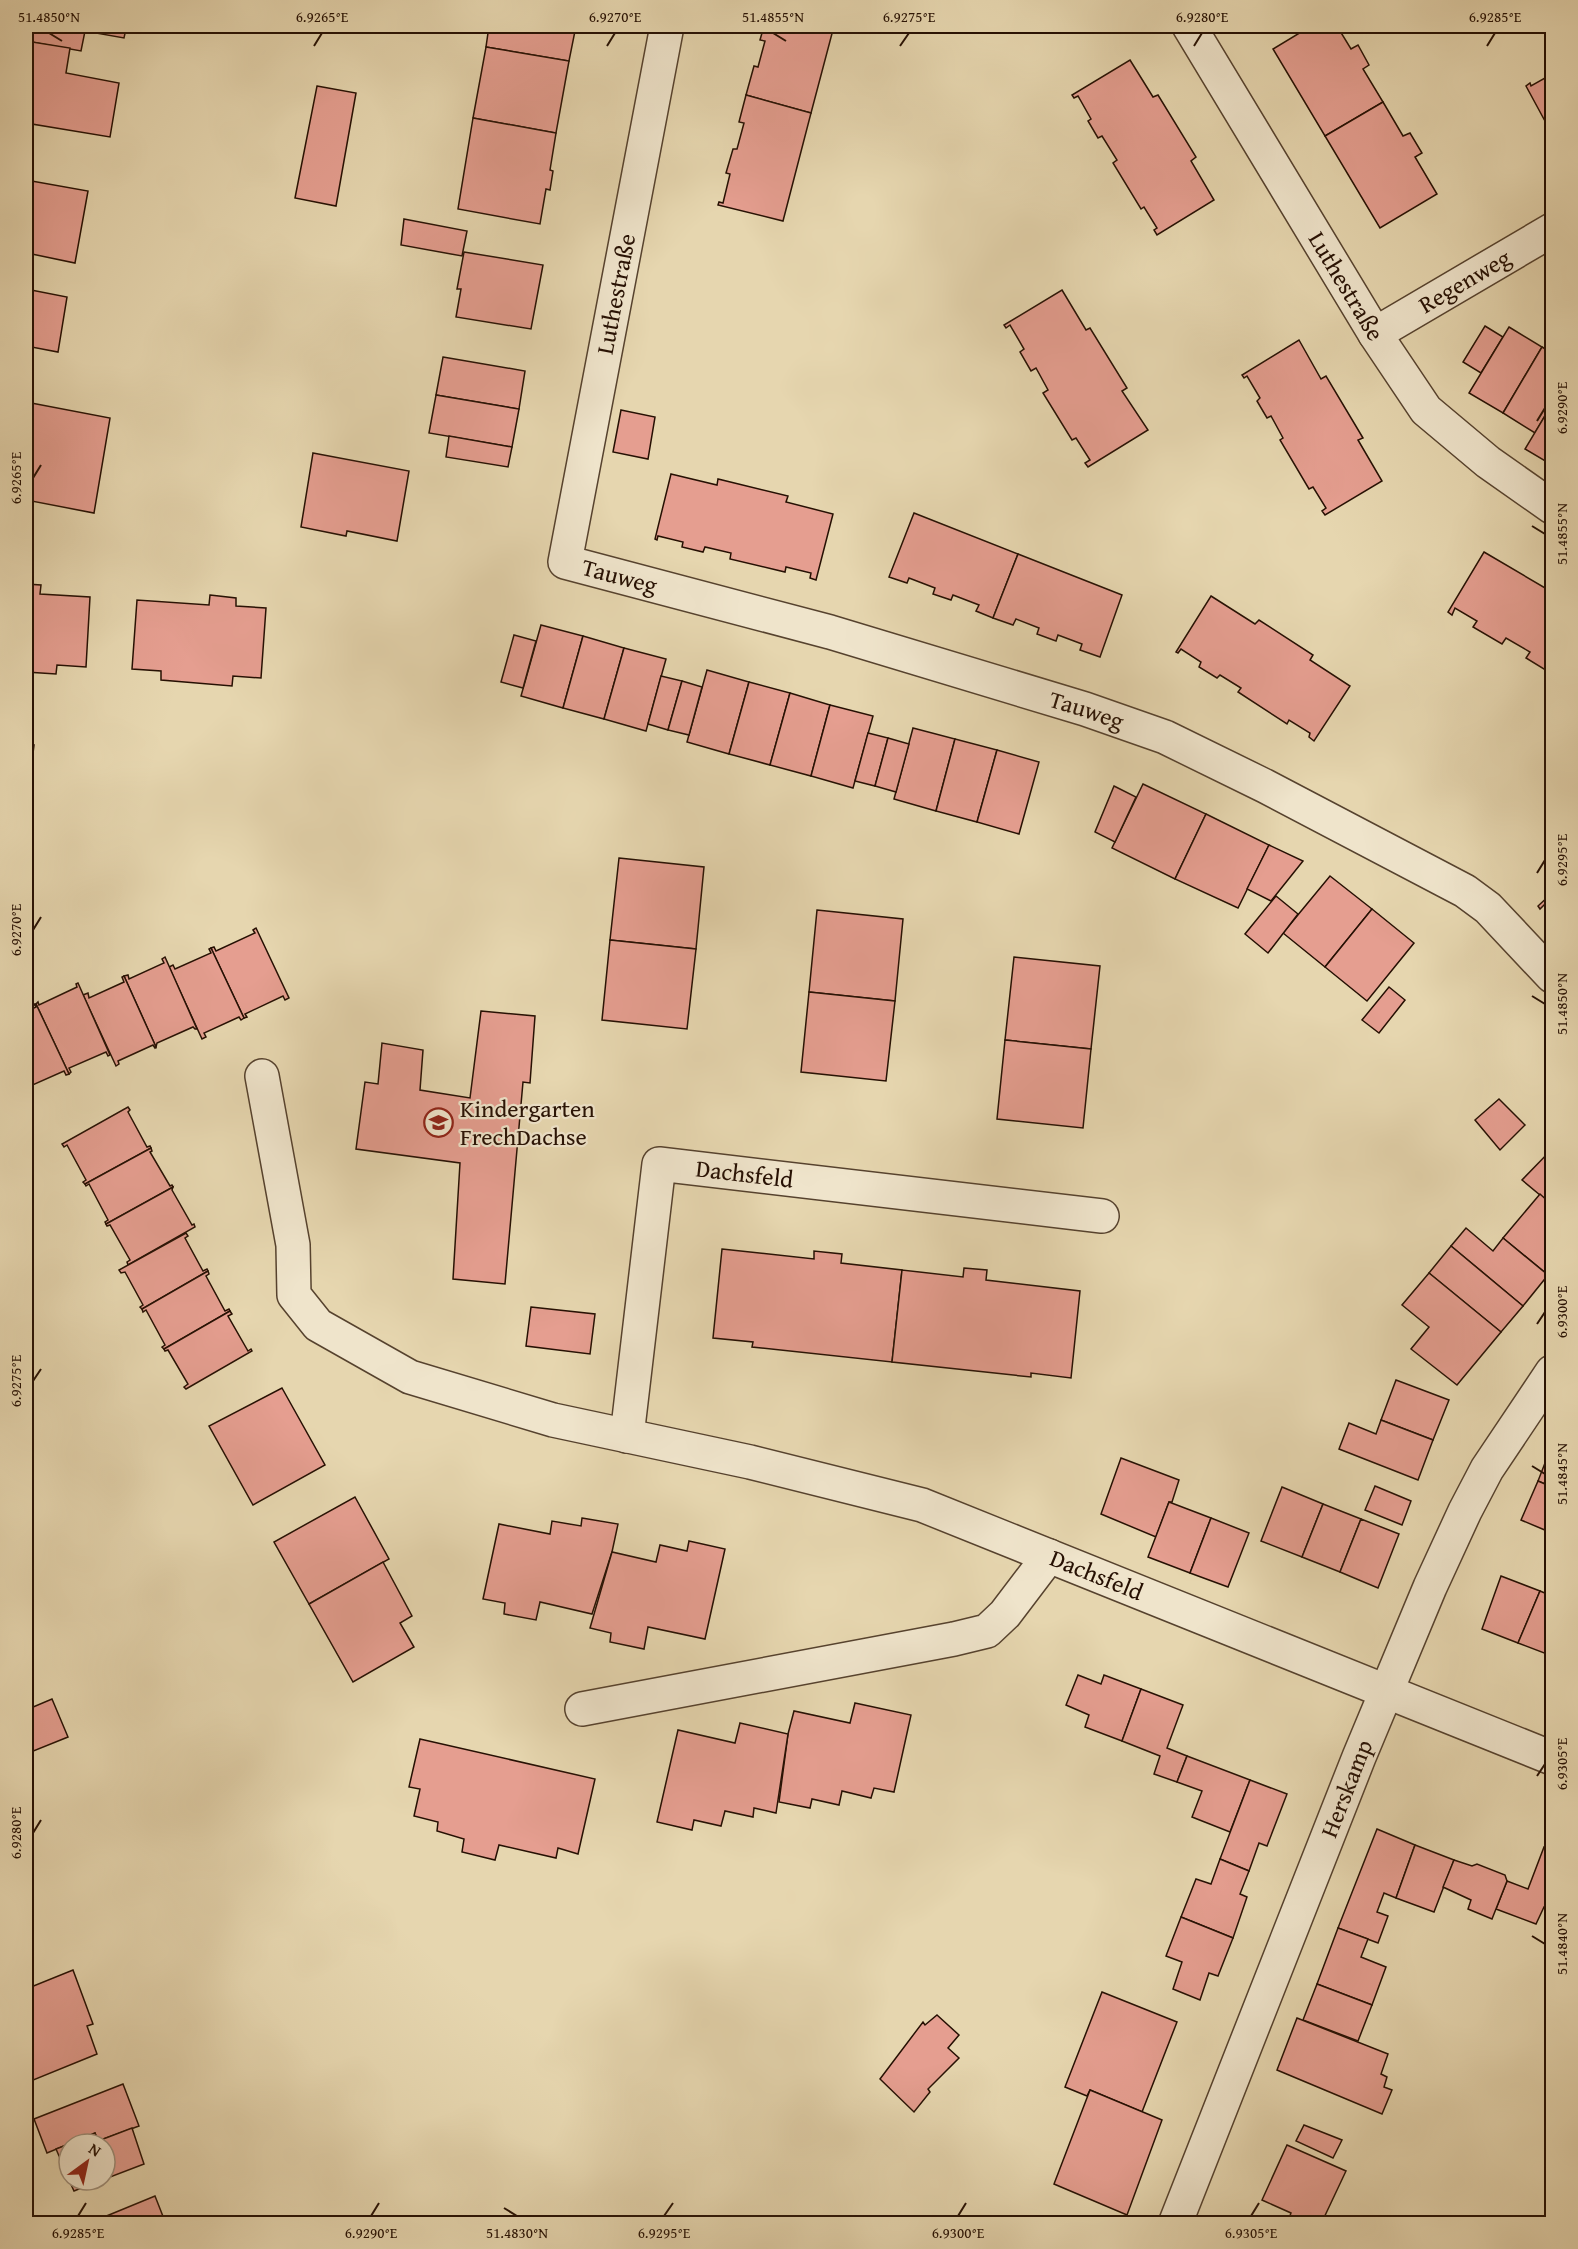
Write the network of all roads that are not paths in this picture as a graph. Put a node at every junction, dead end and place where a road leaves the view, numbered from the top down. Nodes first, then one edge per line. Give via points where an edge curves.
1 (667, 26) edge
2 (1188, 26) edge
3 (1552, 230) edge
4 (1375, 334) junction
5 (1552, 507) edge
6 (565, 562) joint
7 (1552, 976) edge
8 (262, 1076) dead end
9 (1102, 1216) dead end
10 (1552, 1372) edge
11 (627, 1436) junction
12 (1048, 1556) junction
13 (1388, 1691) junction
14 (582, 1709) dead end
15 (1552, 1758) edge
16 (1175, 2223) edge

1 - 6 street, Luthestraße
2 - 4 street, Luthestraße
3 - 4 street, Regenweg
4 - 5 street, Luthestraße via 1426,410 1488,462
6 - 7 street, Tauweg via 830,632 1165,737 1465,891 1495,915
8 - 11 street, Dachsfeld via 293,1245 294,1295 318,1325 410,1377 552,1420
9 - 11 street, Dachsfeld via 659,1164
10 - 13 street, Herskamp via 1487,1468 1430,1587
11 - 12 street, Dachsfeld via 922,1505
12 - 13 street, Dachsfeld
12 - 14 street via 1005,1614 987,1631
13 - 15 street, Dachsfeld
13 - 16 street, Herskamp

